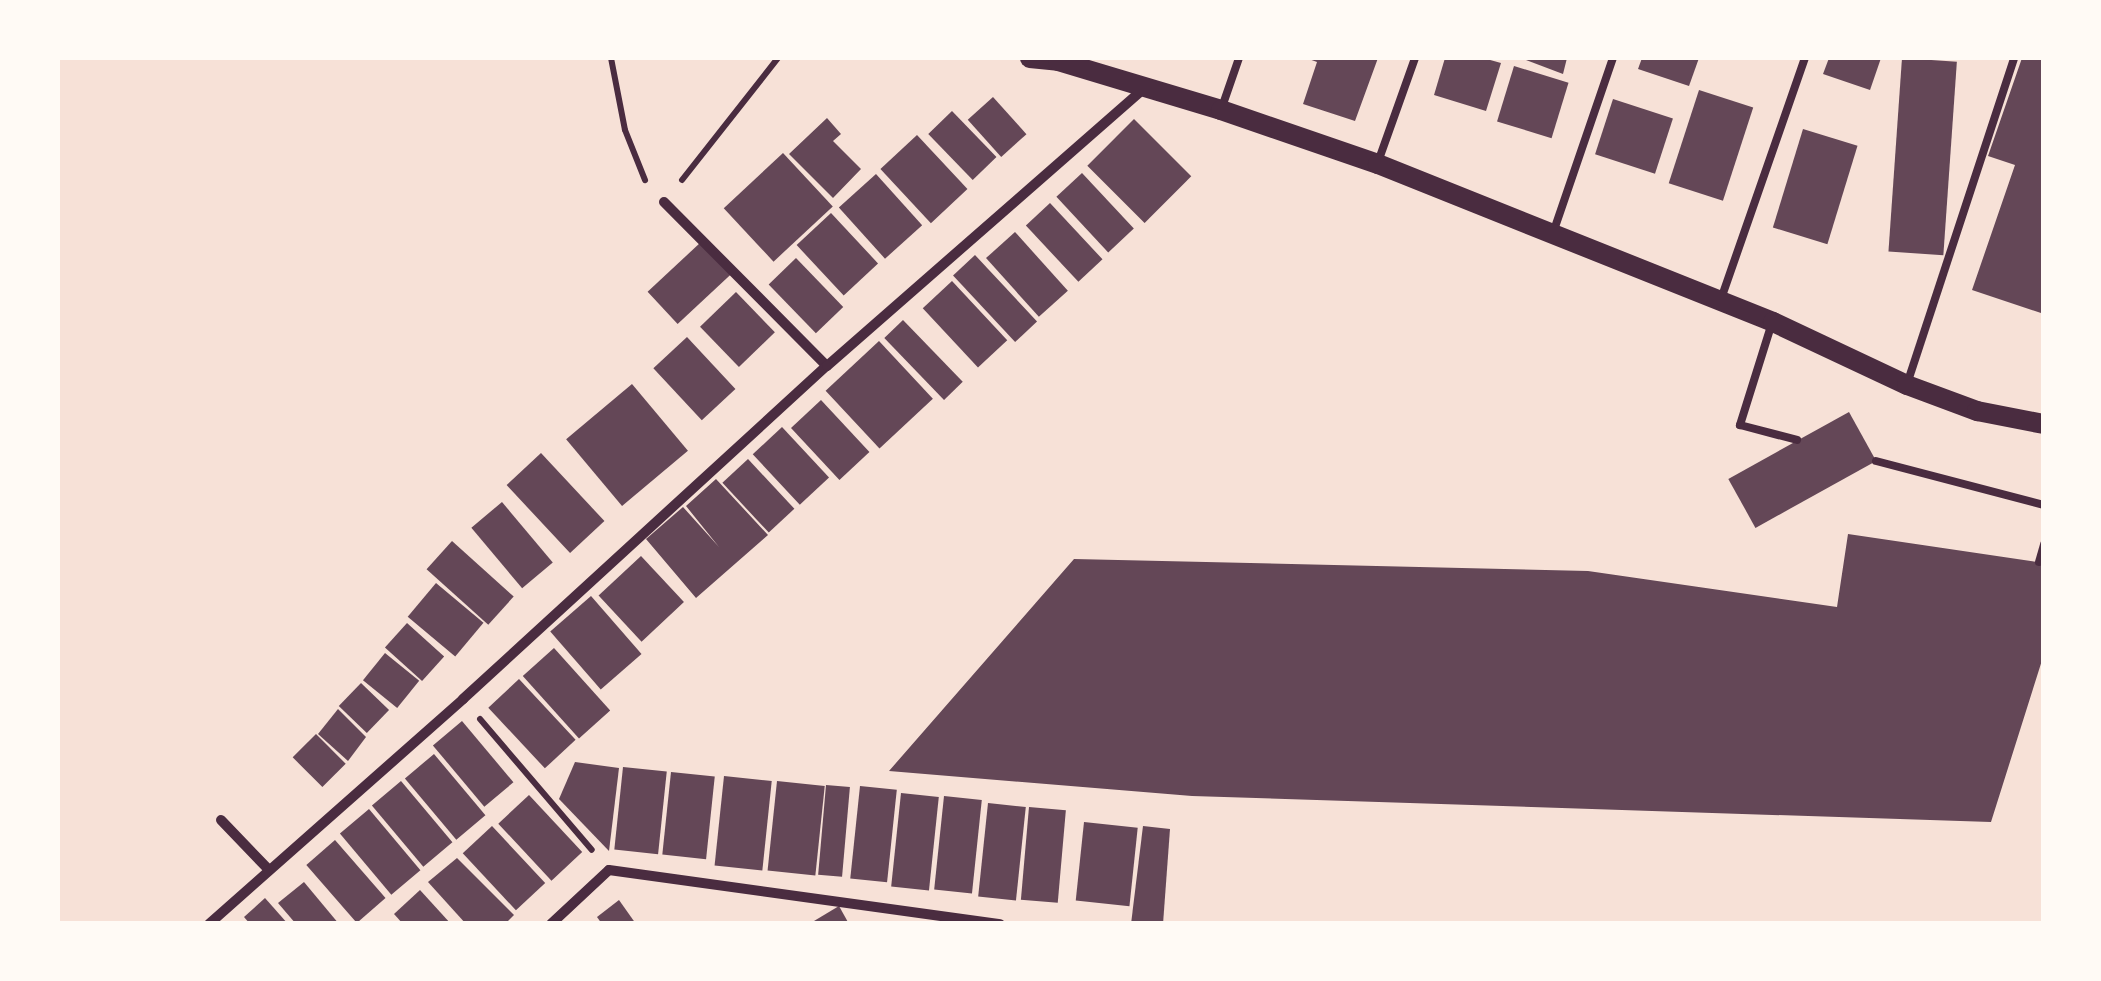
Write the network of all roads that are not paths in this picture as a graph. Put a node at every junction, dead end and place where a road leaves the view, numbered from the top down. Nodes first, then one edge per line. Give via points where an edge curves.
1 (1030, 58) edge
2 (1239, 58) edge
3 (1414, 58) edge
4 (1613, 58) edge
5 (1805, 58) edge
6 (2014, 58) edge
7 (1073, 61) edge
8 (1144, 88) junction
9 (1221, 110) junction
10 (1378, 164) junction
11 (664, 202) road end
12 (1552, 233) junction
13 (1720, 301) junction
14 (1773, 322) junction
15 (827, 366) junction
16 (1907, 385) junction
17 (2044, 424) edge
18 (1798, 440) dead end
19 (1876, 461) dead end
20 (2044, 506) edge
21 (2044, 544) edge
22 (2039, 562) dead end
23 (220, 820) dead end
24 (268, 869) junction
25 (967, 922) edge
26 (210, 924) edge
27 (551, 924) edge
28 (1000, 924) edge

1 - 7 main road
2 - 9 lane
3 - 10 lane
4 - 12 lane
5 - 13 lane
6 - 16 lane
7 - 8 main road
8 - 9 main road
8 - 15 street
9 - 10 main road
10 - 12 main road
11 - 15 street
12 - 13 main road
13 - 14 main road
14 - 16 main road
14 - 18 lane via 1740,425
15 - 24 street
16 - 17 main road via 1977,411
19 - 20 lane
21 - 22 lane
23 - 24 street
24 - 26 street
25 - 27 street via 609,870
25 - 28 street

